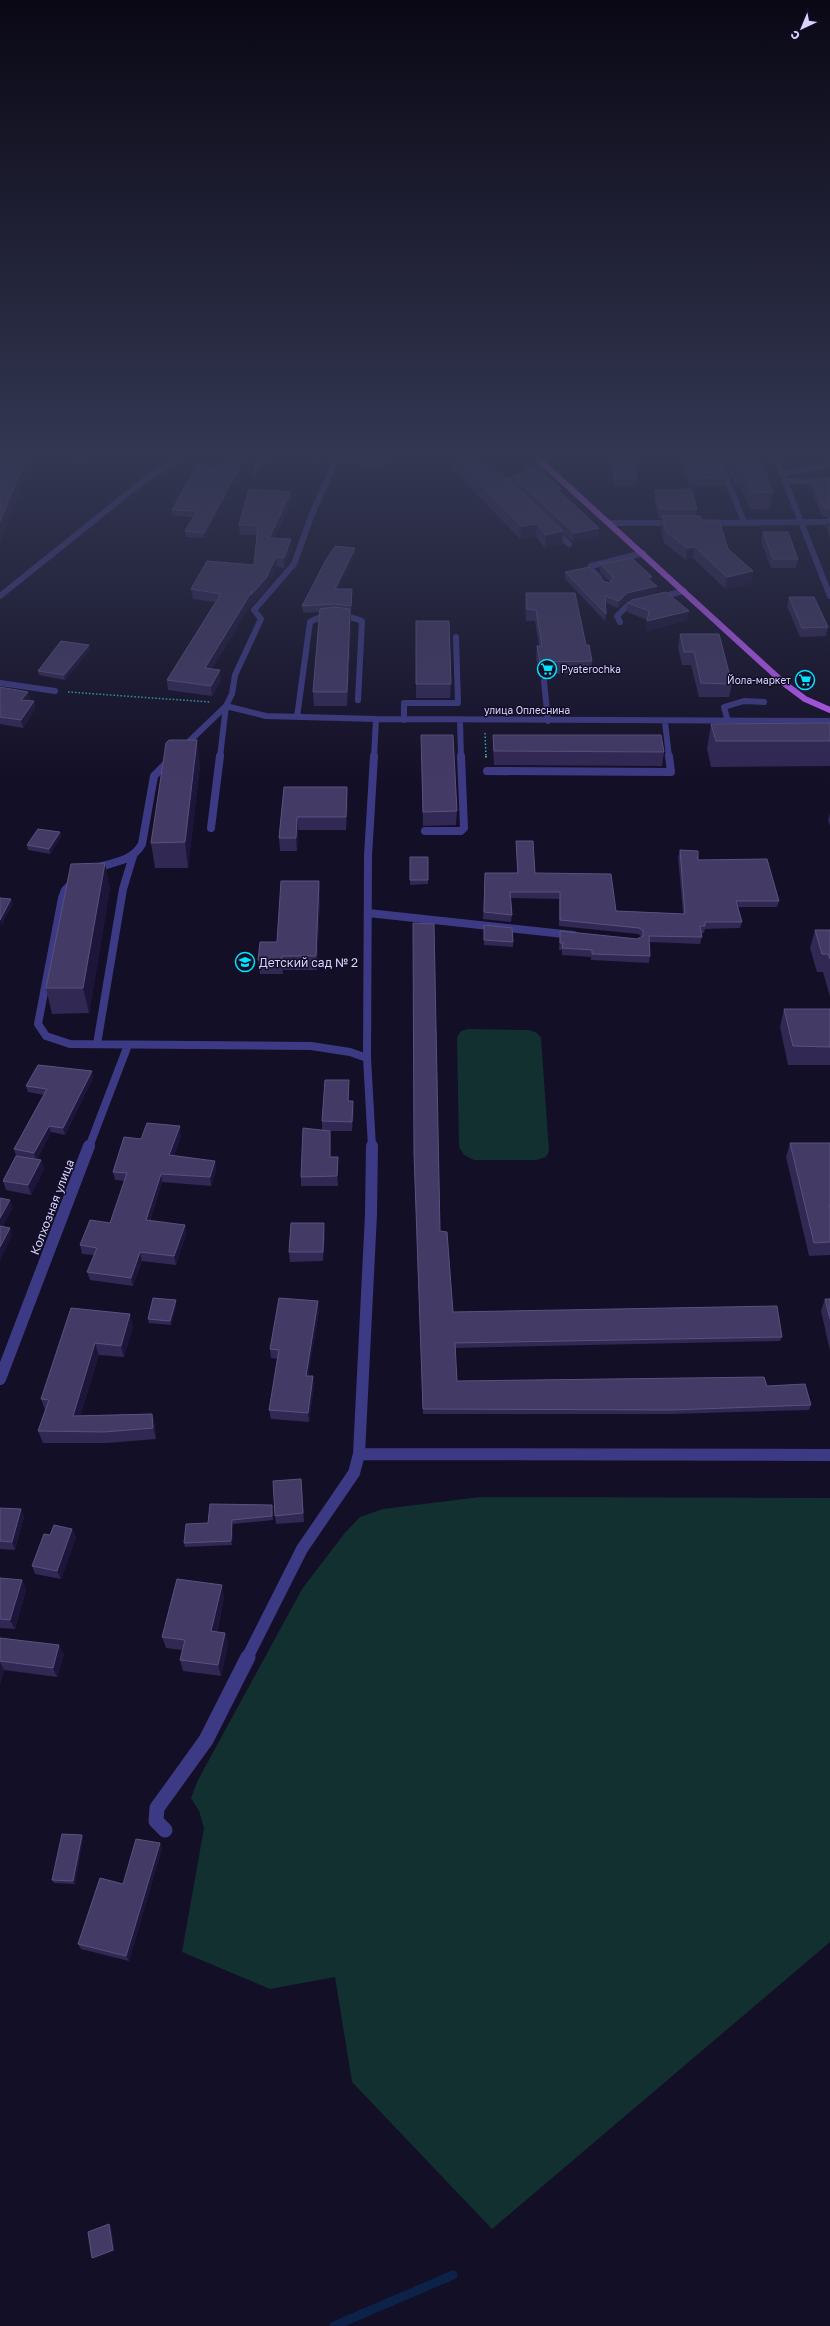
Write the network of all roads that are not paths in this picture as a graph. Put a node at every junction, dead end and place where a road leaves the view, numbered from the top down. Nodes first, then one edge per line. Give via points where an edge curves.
1 (37, 567) edge
2 (292, 567) edge
3 (591, 567) edge
4 (658, 567) edge
5 (818, 567) edge
6 (603, 582) edge
7 (684, 591) junction
8 (0, 596) edge
9 (830, 596) edge
10 (620, 622) dead end
11 (456, 637) dead end
12 (544, 681) dead end
13 (0, 683) edge
14 (55, 691) road end
15 (358, 700) dead end
16 (764, 702) dead end
17 (226, 706) junction
18 (830, 710) edge
19 (297, 717) junction
20 (376, 719) junction
21 (404, 720) junction
22 (460, 720) junction
23 (548, 721) junction
24 (830, 721) edge
25 (664, 722) junction
26 (728, 722) junction
27 (487, 771) road end
28 (211, 828) dead end
29 (425, 831) dead end
30 (133, 856) junction
31 (368, 914) junction
32 (585, 937) edge
33 (97, 1044) junction
34 (128, 1045) junction
35 (367, 1058) junction
36 (0, 1379) edge
37 (359, 1454) junction
38 (830, 1455) edge
39 (165, 1830) dead end

1 - 8 street
2 - 17 street via 254,610 261,619 236,675 232,694
3 - 6 street via 590,569
4 - 7 main road
5 - 9 street
7 - 10 street via 628,605 618,616
7 - 18 main road via 785,684 806,699
11 - 21 street via 458,703 404,703
12 - 23 street
13 - 14 street
15 - 19 street via 362,621 350,617 319,617 310,622
16 - 26 street via 744,701 724,707
17 - 19 street, улица Оплеснина via 266,716
17 - 28 street
17 - 30 street via 154,776 142,844
19 - 20 street, улица Оплеснина
20 - 21 street, улица Оплеснина
20 - 31 street via 368,856
21 - 22 street, улица Оплеснина
22 - 23 street, улица Оплеснина
22 - 29 street via 464,828 461,831
23 - 25 street, улица Оплеснина
24 - 26 street, улица Оплеснина
25 - 26 street, улица Оплеснина
25 - 27 street via 671,772
30 - 33 street via 123,889
30 - 33 street via 91,870 79,876 64,890 43,994 38,1024 44,1036 61,1043
31 - 32 street
31 - 35 street
33 - 34 street
34 - 35 street via 312,1046 350,1052
34 - 36 street, Колхозная улица
35 - 37 street via 372,1199
37 - 38 street
37 - 39 street via 354,1473 302,1549 206,1740 157,1808 155,1819 158,1826

